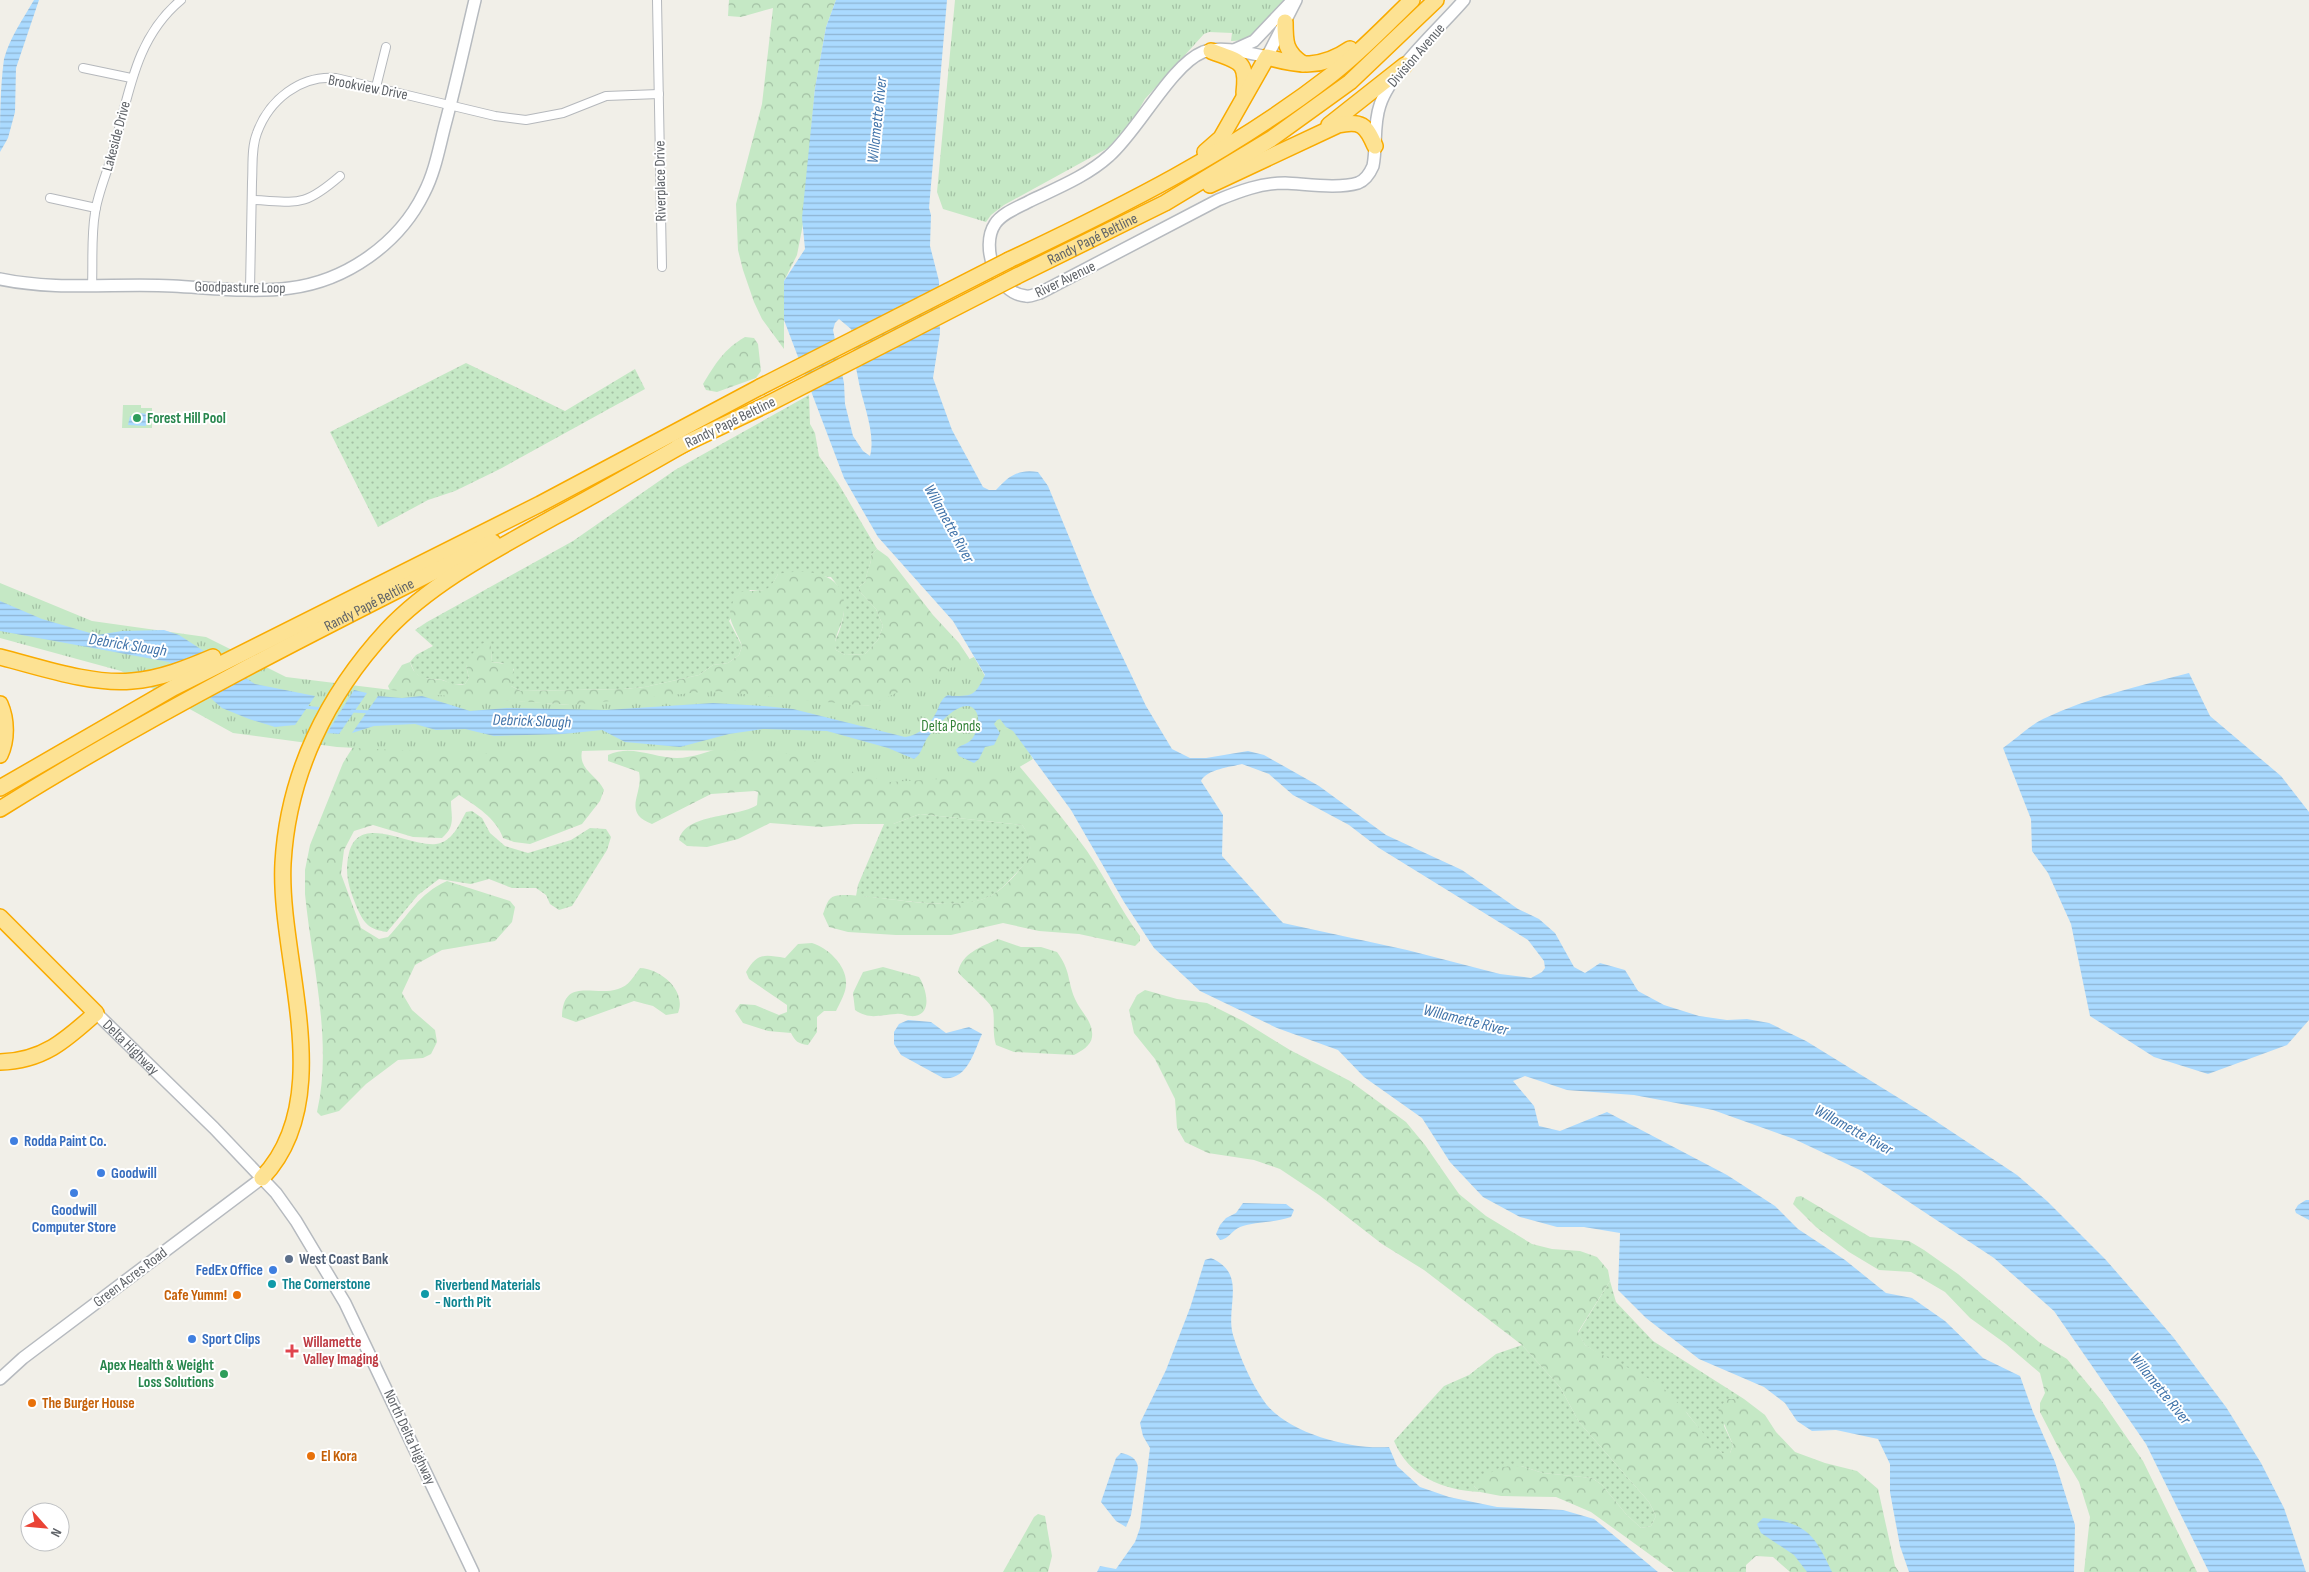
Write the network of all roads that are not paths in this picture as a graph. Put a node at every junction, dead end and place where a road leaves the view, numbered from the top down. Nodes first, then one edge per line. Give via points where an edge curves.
1 (181, 0) edge
2 (475, 0) edge
3 (657, 0) edge
4 (1294, 0) edge
5 (1412, 0) edge
6 (1436, 0) edge
7 (1464, 0) edge
8 (1285, 22) junction
9 (1386, 25) junction
10 (386, 47) dead end
11 (1231, 50) junction
12 (1211, 51) junction
13 (1267, 57) junction
14 (1302, 64) junction
15 (1405, 65) junction
16 (83, 68) dead end
17 (131, 78) junction
18 (376, 87) junction
19 (659, 94) junction
20 (1243, 101) junction
21 (450, 105) junction
22 (1316, 135) junction
23 (1375, 146) junction
24 (340, 176) dead end
25 (50, 198) dead end
26 (252, 200) junction
27 (1165, 203) junction
28 (96, 208) junction
29 (1058, 237) junction
30 (662, 267) dead end
31 (0, 279) edge
32 (92, 286) junction
33 (250, 289) junction
34 (686, 443) junction
35 (225, 656) junction
36 (0, 657) edge
37 (0, 704) edge
38 (0, 755) edge
39 (0, 788) edge
40 (0, 809) edge
41 (0, 917) edge
42 (96, 1013) junction
43 (0, 1062) edge
44 (262, 1178) junction
45 (0, 1379) edge
46 (473, 1572) edge

1 - 17 street, Lakeside Drive via 151,34
2 - 21 street, Goodpasture Loop
3 - 19 street, Riverplace Drive
4 - 8 street
4 - 11 street via 1254,41
5 - 9 highway, Randy Papé Beltline
6 - 27 highway, Randy Papé Beltline via 1350,82 1271,139
7 - 15 street, Division Avenue
8 - 13 street
8 - 14 highway via 1287,47 1292,57
9 - 14 highway via 1336,58
9 - 29 highway, Randy Papé Beltline via 1333,74 1244,137 1110,212
10 - 18 street
11 - 12 street, River Avenue
11 - 13 street, River Avenue
12 - 20 highway via 1244,67
12 - 23 street, River Avenue via 1199,54 1183,66 1108,157 1085,173 998,219 990,233 988,251 1008,289 1023,296 1040,292 1241,191 1283,183 1348,185 1360,182 1369,175 1373,166
13 - 14 highway
13 - 20 highway
15 - 22 highway
15 - 23 street, Division Avenue via 1380,104
16 - 17 street
17 - 28 street, Lakeside Drive
18 - 21 street, Brookview Drive
18 - 26 street, Brookview Drive via 324,78 303,83 279,98 266,114 254,142
19 - 21 street via 606,96 537,120 506,118
19 - 30 street, Riverplace Drive
20 - 29 highway via 1213,146
21 - 33 street, Goodpasture Loop via 424,193 391,238 360,263 328,279 289,289
22 - 23 highway via 1338,125 1355,122 1365,128
22 - 27 highway
24 - 26 street via 306,200
25 - 28 street
26 - 33 street, Brookview Drive
27 - 34 highway, Randy Papé Beltline, bridge
28 - 32 street, Lakeside Drive
29 - 35 highway, Randy Papé Beltline, bridge via 760,387 357,597
31 - 32 street, Goodpasture Loop via 26,284
32 - 33 street, Goodpasture Loop via 141,284
34 - 40 highway, Randy Papé Beltline via 239,673 114,740
34 - 44 highway via 453,577 403,615 352,672 330,704 312,739 298,779 283,863 288,942 301,1050 300,1091 282,1151
35 - 36 highway via 132,682 104,680
35 - 39 highway
37 - 38 highway via 5,718
41 - 42 highway, Delta Highway
42 - 43 highway via 62,1042 38,1056
42 - 44 street, Delta Highway
44 - 45 street, Green Acres Road via 23,1358
44 - 46 street, North Delta Highway via 296,1221 337,1288

